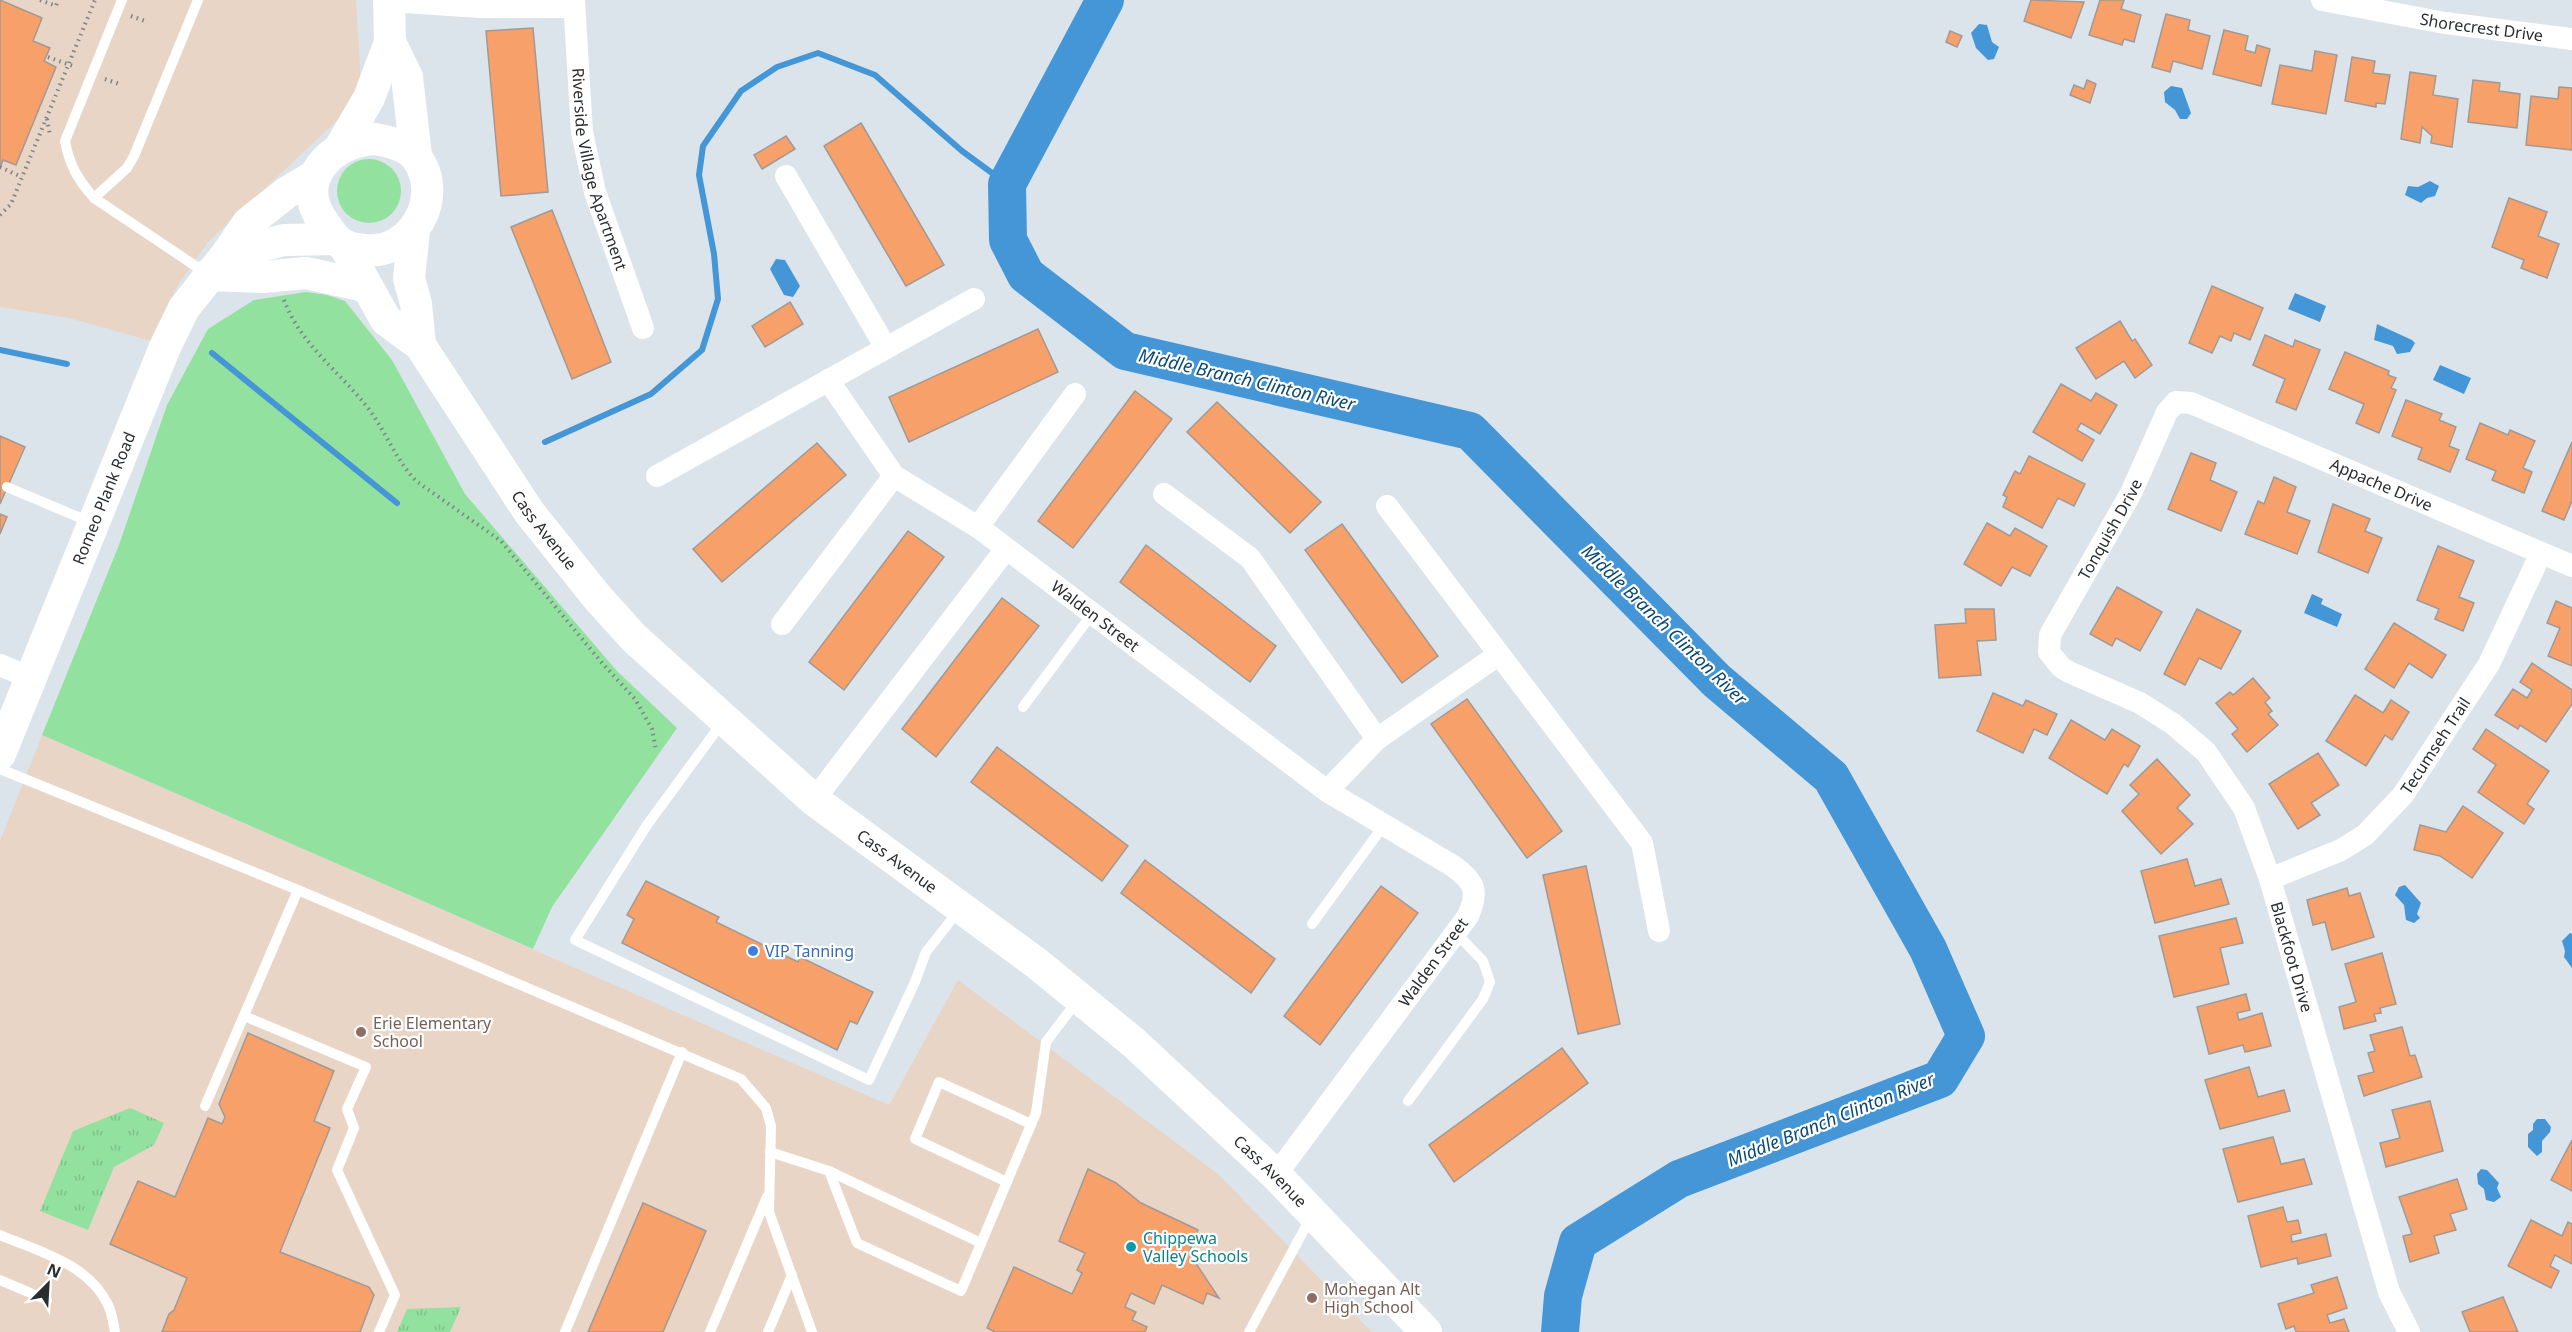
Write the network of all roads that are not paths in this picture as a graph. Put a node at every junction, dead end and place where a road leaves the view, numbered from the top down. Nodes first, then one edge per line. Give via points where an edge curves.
1 (122, 0) edge
2 (198, 0) edge
3 (389, 0) edge
4 (2322, 0) edge
5 (574, 4) edge
6 (2572, 39) edge
7 (390, 42) junction
8 (341, 146) junction
9 (416, 156) junction
10 (316, 175) junction
11 (786, 176) dead end
12 (94, 198) junction
13 (414, 231) junction
14 (340, 242) junction
15 (217, 265) junction
16 (365, 286) junction
17 (974, 299) dead end
18 (643, 328) dead end
19 (420, 345) junction
20 (886, 348) junction
21 (828, 380) junction
22 (1075, 394) dead end
23 (2191, 403) joint
24 (657, 476) dead end
25 (894, 476) junction
26 (7, 487) dead end
27 (1164, 494) dead end
28 (1388, 506) dead end
29 (93, 524) junction
30 (978, 527) junction
31 (1006, 549) junction
32 (2541, 553) junction
33 (2572, 566) edge
34 (1092, 614) junction
35 (782, 624) dead end
36 (1498, 655) junction
37 (0, 665) edge
38 (2061, 668) joint
39 (31, 678) junction
40 (1023, 707) dead end
41 (724, 720) junction
42 (1377, 739) junction
43 (0, 754) edge
44 (0, 769) edge
45 (1327, 791) junction
46 (814, 800) junction
47 (1384, 825) junction
48 (2270, 879) junction
49 (298, 890) junction
50 (961, 908) junction
51 (1312, 924) dead end
52 (1659, 931) dead end
53 (1456, 933) junction
54 (1079, 998) junction
55 (244, 1016) junction
56 (682, 1052) junction
57 (1408, 1101) dead end
58 (205, 1106) dead end
59 (1031, 1124) junction
60 (770, 1152) junction
61 (829, 1171) junction
62 (1276, 1175) junction
63 (1007, 1182) junction
64 (770, 1191) junction
65 (1312, 1215) junction
66 (0, 1235) edge
67 (981, 1243) junction
68 (792, 1275) junction
69 (0, 1280) edge
70 (47, 1300) dead end
71 (115, 1332) edge
72 (379, 1332) edge
73 (565, 1332) edge
74 (710, 1332) edge
75 (768, 1332) edge
76 (812, 1332) edge
77 (1249, 1332) edge
78 (1426, 1332) edge
79 (2409, 1332) edge

1 - 12 lane via 65,141 79,182
2 - 12 lane via 134,156 127,168
3 - 5 street, Riverside Village Apartment via 481,7
3 - 7 main road
4 - 6 street, Shorecrest Drive via 2445,23
5 - 18 street, Riverside Village Apartment via 582,132 593,182
7 - 8 main road via 369,98
7 - 9 main road via 407,77
8 - 9 main road via 375,139 405,148
8 - 10 main road
9 - 13 main road via 427,193
10 - 14 main road via 315,204 320,218
10 - 15 main road, Romeo Plank Road via 248,223
11 - 20 street
12 - 15 lane
13 - 14 main road via 405,240 384,248 370,250
13 - 19 main road, Cass Avenue via 410,278
14 - 15 main road via 284,240
14 - 16 main road, Cass Avenue
15 - 16 main road via 263,277 306,273
15 - 29 main road, Romeo Plank Road via 184,308 165,347
16 - 19 main road, Cass Avenue via 386,320
17 - 20 street
19 - 41 main road, Cass Avenue via 495,463 565,558 634,638
20 - 21 street
21 - 24 street
21 - 25 street, Walden Street
22 - 30 street
23 - 32 street, Appache Drive
23 - 38 street, Tonquish Drive via 2176,402 2168,412 2131,493 2050,634 2049,652
25 - 30 street, Walden Street
25 - 35 street
26 - 29 lane
27 - 42 street via 1250,558
28 - 36 street
29 - 39 main road, Romeo Plank Road
30 - 31 street, Walden Street
31 - 34 street, Walden Street
31 - 46 street
32 - 33 street, Appache Drive
32 - 48 street, Tecumseh Trail via 2489,664 2403,795 2365,835 2341,850
34 - 40 lane
34 - 45 street, Walden Street
36 - 42 street
36 - 52 street via 1642,843
37 - 39 street
38 - 48 street, Blackfoot Drive via 2140,703 2206,752 2244,808
39 - 43 main road, Romeo Plank Road
41 - 46 main road, Cass Avenue
41 - 50 lane via 647,825 575,940 869,1080 926,952
42 - 45 street
44 - 49 lane
45 - 47 street, Walden Street
46 - 50 main road, Cass Avenue
47 - 51 lane
47 - 53 street, Walden Street via 1453,866 1474,887 1474,901
48 - 79 street, Blackfoot Drive via 2389,1293
49 - 55 lane
49 - 56 lane
50 - 54 main road, Cass Avenue
53 - 57 lane via 1483,961 1490,982 1483,999
53 - 62 street, Walden Street
54 - 59 lane via 1046,1041
54 - 62 main road, Cass Avenue via 1173,1077
55 - 58 lane
55 - 72 lane via 366,1067 347,1109 354,1128 337,1170 395,1295
56 - 60 lane via 725,1070 754,1092 766,1108 771,1126
56 - 73 lane
59 - 63 lane
59 - 63 lane via 939,1082 915,1139
60 - 61 lane
60 - 64 lane
61 - 67 lane
61 - 67 lane via 857,1243 961,1291
62 - 65 main road, Cass Avenue
63 - 67 lane
64 - 68 lane via 769,1212
64 - 74 lane
65 - 77 lane
65 - 78 main road, Cass Avenue
66 - 71 lane via 75,1267 93,1282 108,1305
68 - 75 lane
68 - 76 lane
69 - 70 lane

